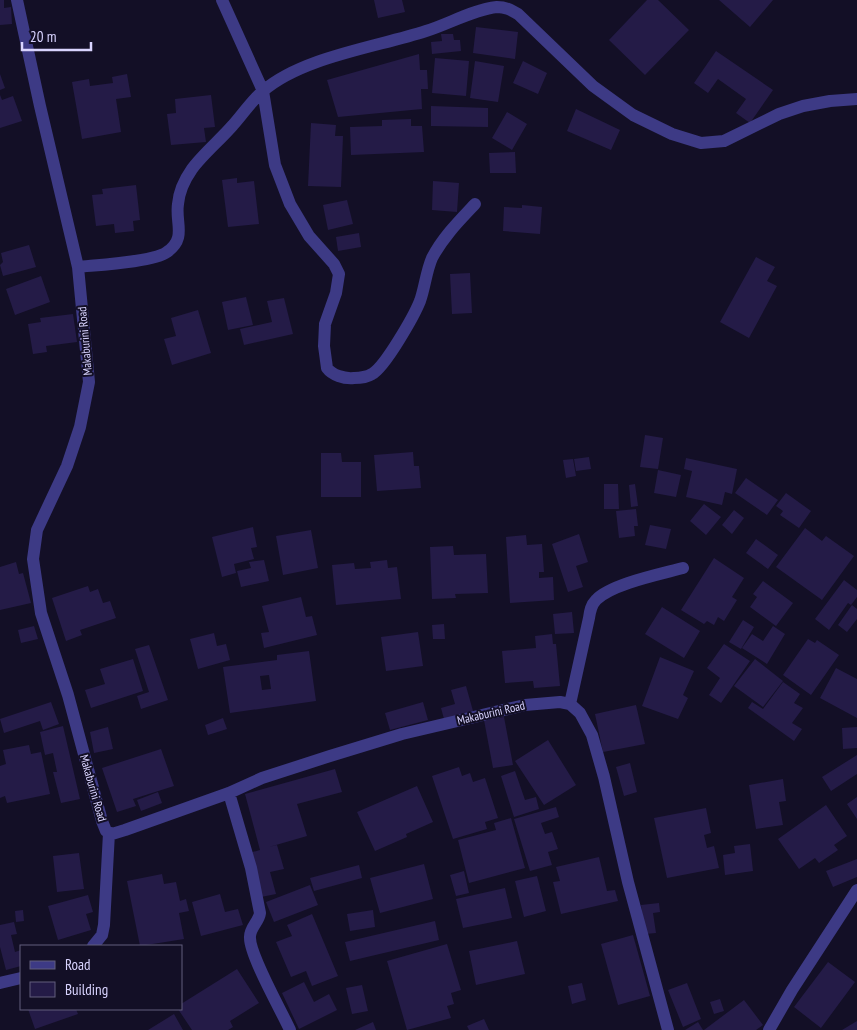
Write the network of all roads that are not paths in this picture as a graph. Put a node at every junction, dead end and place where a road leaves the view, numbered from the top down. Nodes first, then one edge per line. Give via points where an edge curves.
1 (17, 0) edge
2 (222, 0) edge
3 (262, 91) junction
4 (857, 99) edge
5 (475, 204) dead end
6 (78, 267) junction
7 (683, 568) dead end
8 (570, 704) junction
9 (229, 793) junction
10 (109, 833) junction
11 (857, 890) edge
12 (94, 945) edge
13 (20, 978) edge
14 (0, 983) edge
15 (290, 1030) edge
16 (668, 1030) edge
17 (769, 1030) edge

1 - 6 street, Makaburini Road
2 - 3 street
3 - 4 street via 314,64 498,7 518,14 593,86 633,115 672,134 701,143 724,141 803,106
3 - 5 street via 275,165 290,204 309,236 339,274 325,324 324,346 327,368 335,374 352,379 375,372 413,317 432,258 444,237
3 - 6 street via 192,168 177,205 179,235 176,245 166,254 143,260
6 - 10 street, Makaburini Road via 89,382 80,427 37,530 33,559 41,613 68,695 102,821
7 - 8 street via 616,588 596,600 592,605
8 - 9 street, Makaburini Road via 524,704 402,734 262,778
8 - 16 street via 580,713 592,735
9 - 10 street, Makaburini Road
9 - 15 street via 260,913 250,940
10 - 12 street via 104,925 102,935
11 - 17 street
13 - 14 street

